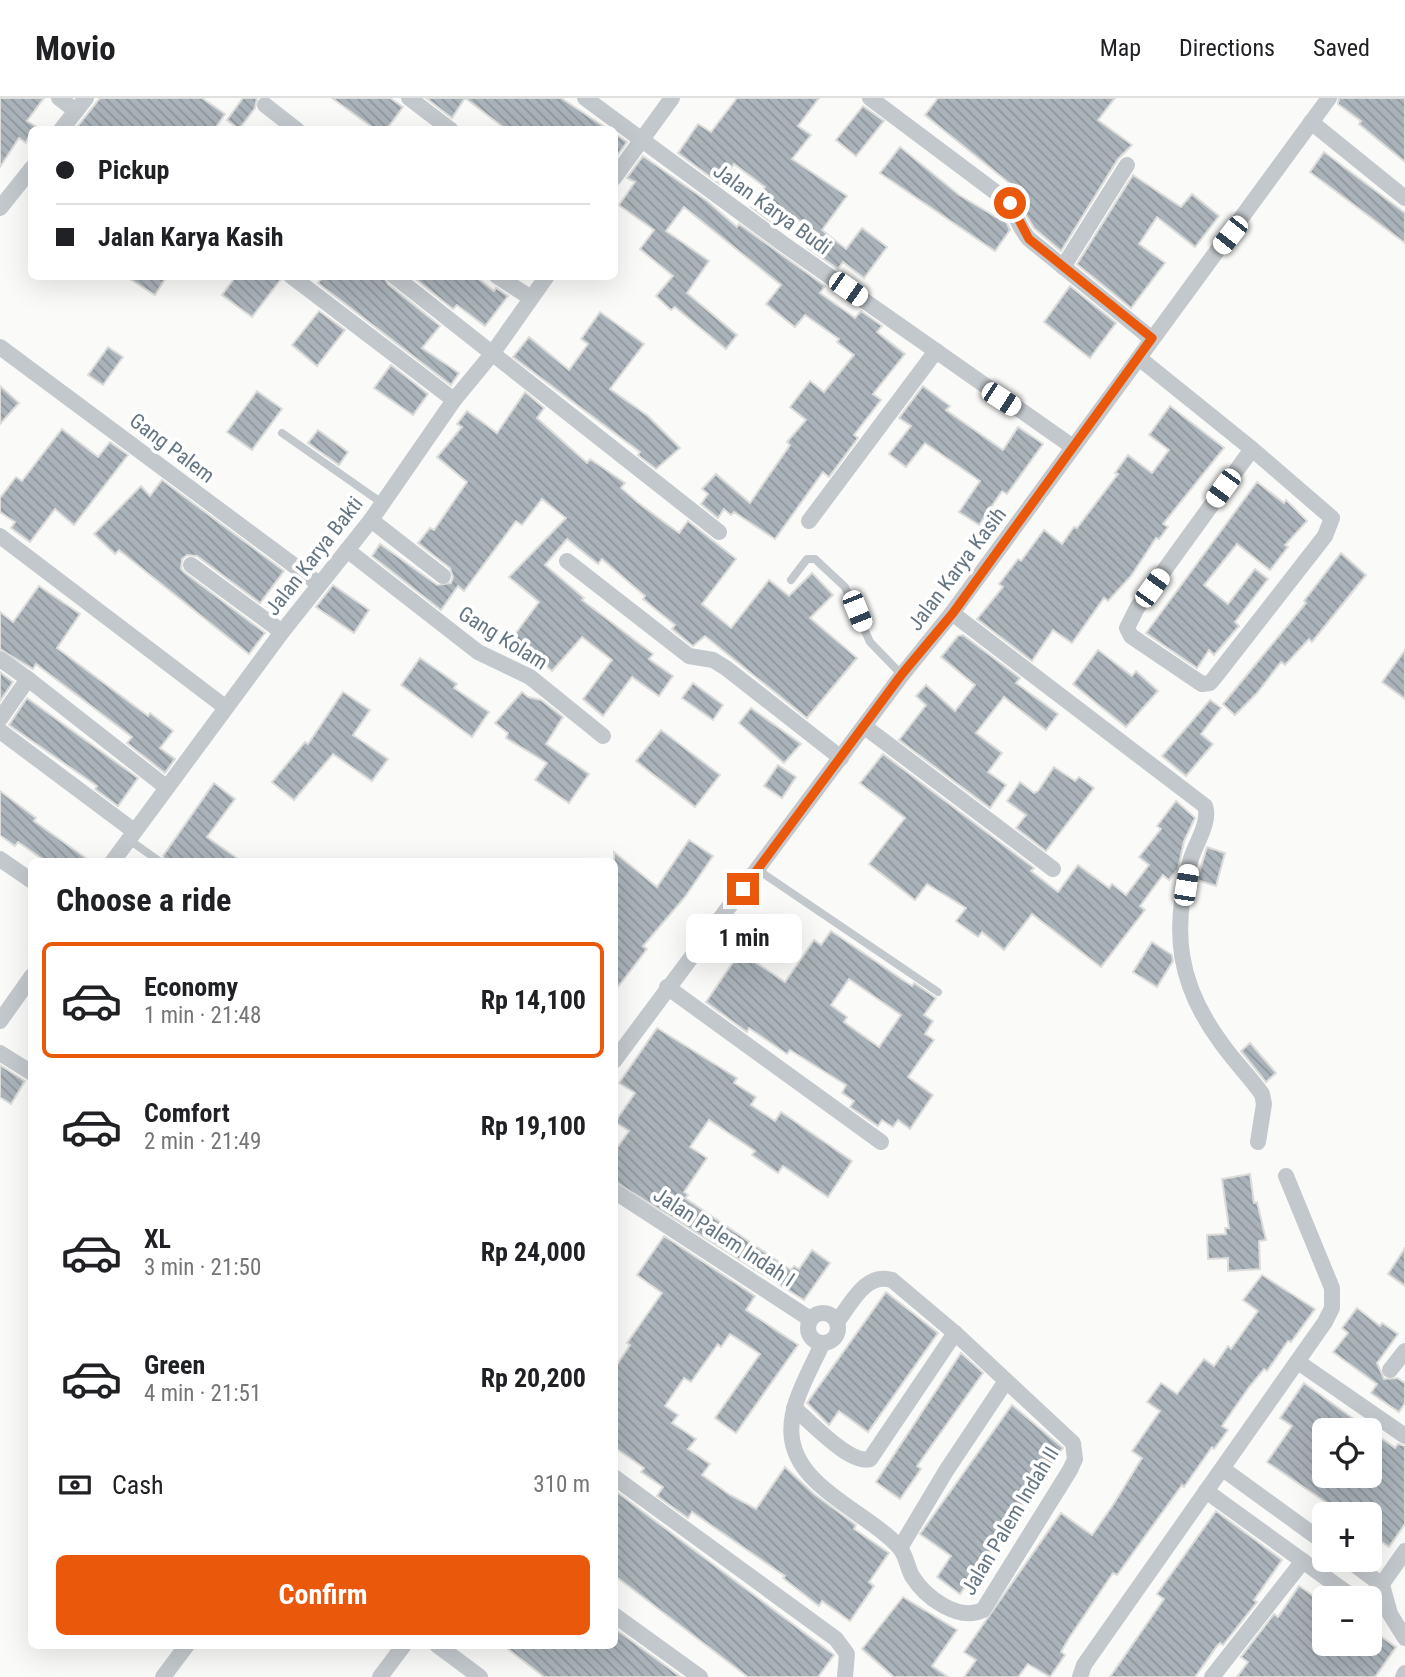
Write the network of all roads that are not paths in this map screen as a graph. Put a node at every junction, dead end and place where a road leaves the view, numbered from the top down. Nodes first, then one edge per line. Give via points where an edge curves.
1 (59, 98) edge
2 (409, 98) edge
3 (585, 98) edge
4 (672, 98) edge
5 (870, 98) edge
6 (1329, 98) edge
7 (81, 105) edge
8 (265, 105) dead end
9 (1311, 122) junction
10 (64, 126) edge
11 (292, 126) edge
12 (447, 126) edge
13 (640, 139) junction
14 (1127, 165) dead end
15 (618, 172) edge
16 (28, 173) edge
17 (1405, 198) edge
18 (0, 208) edge
19 (1063, 267) junction
20 (296, 280) edge
21 (399, 280) edge
22 (503, 280) edge
23 (544, 280) edge
24 (531, 298) junction
25 (1152, 338) junction
26 (0, 347) edge
27 (936, 351) junction
28 (492, 354) junction
29 (1139, 358) junction
30 (453, 400) junction
31 (282, 433) dead end
32 (1073, 447) junction
33 (1252, 449) junction
34 (382, 503) junction
35 (371, 520) junction
36 (808, 521) dead end
37 (719, 532) dead end
38 (0, 536) edge
39 (347, 550) junction
40 (567, 561) dead end
41 (191, 565) dead end
42 (443, 576) dead end
43 (791, 580) dead end
44 (320, 584) junction
45 (953, 613) junction
46 (282, 632) junction
47 (0, 659) edge
48 (902, 674) junction
49 (28, 679) junction
50 (225, 707) junction
51 (0, 719) edge
52 (865, 727) junction
53 (0, 731) edge
54 (603, 736) dead end
55 (841, 758) junction
56 (166, 787) junction
57 (131, 835) junction
58 (115, 858) edge
59 (156, 858) edge
60 (0, 859) edge
61 (758, 870) junction
62 (1053, 870) dead end
63 (28, 878) edge
64 (28, 982) edge
65 (667, 987) junction
66 (938, 992) dead end
67 (0, 1021) edge
68 (0, 1053) edge
69 (618, 1055) edge
70 (28, 1070) edge
71 (881, 1142) dead end
72 (1258, 1142) dead end
73 (1286, 1176) dead end
74 (618, 1194) edge
75 (810, 1319) junction
76 (837, 1322) junction
77 (955, 1333) junction
78 (822, 1343) junction
79 (1405, 1351) edge
80 (1298, 1362) junction
81 (1390, 1370) dead end
82 (1006, 1381) junction
83 (794, 1408) junction
84 (1405, 1436) edge
85 (1223, 1469) junction
86 (618, 1480) edge
87 (1206, 1492) junction
88 (1312, 1534) edge
89 (900, 1548) junction
90 (1405, 1551) edge
91 (1303, 1562) junction
92 (1364, 1572) edge
93 (1382, 1585) junction
94 (1337, 1586) edge
95 (1382, 1612) edge
96 (1390, 1614) junction
97 (618, 1618) edge
98 (1405, 1638) edge
99 (184, 1649) edge
100 (401, 1649) edge
101 (442, 1649) edge
102 (163, 1677) edge
103 (380, 1677) edge
104 (480, 1677) edge
105 (700, 1677) edge
106 (845, 1677) edge
107 (1080, 1677) edge
108 (1212, 1677) edge

1 - 7 street
2 - 12 street
3 - 13 street, Jalan Karya Budi
4 - 13 street
5 - 19 street via 1002,197 1015,212 1024,234
6 - 9 street, Jalan Karya Kasih
7 - 10 street
8 - 11 street
9 - 17 street
9 - 25 street, Jalan Karya Kasih
13 - 15 street
13 - 27 street, Jalan Karya Budi
14 - 19 street
16 - 18 street
19 - 25 street
20 - 30 street
21 - 28 street
22 - 24 street
23 - 24 street, Jalan Karya Bakti
24 - 28 street, Jalan Karya Bakti
25 - 29 street, Jalan Karya Kasih
26 - 44 street, Gang Palem
27 - 32 street, Jalan Karya Budi
27 - 36 street
28 - 30 street, Jalan Karya Bakti
28 - 37 street
29 - 32 street, Jalan Karya Kasih
29 - 33 street
30 - 34 street, Jalan Karya Bakti
31 - 34 lane
32 - 45 street, Jalan Karya Kasih
33 - 33 street via 1127,628 1131,636 1202,684 1215,677 1331,526 1331,516
34 - 35 street, Jalan Karya Bakti
35 - 39 street, Jalan Karya Bakti
35 - 42 street
38 - 50 street
39 - 44 street, Jalan Karya Bakti
39 - 54 street, Gang Kolam via 478,652 530,677
40 - 55 street via 689,656 713,660 726,668
41 - 46 street
43 - 48 lane via 807,559 815,559 845,587 870,642
44 - 46 street, Jalan Karya Bakti
45 - 48 street, Jalan Karya Kasih
45 - 72 street via 1205,806 1206,818 1189,863 1183,907 1180,947 1184,974 1220,1042 1262,1094
46 - 50 street, Jalan Karya Bakti
47 - 49 street
48 - 52 street, Jalan Karya Kasih
49 - 51 street
49 - 56 street
50 - 56 street, Jalan Karya Bakti
52 - 55 street, Jalan Karya Kasih
52 - 62 street
53 - 57 street
55 - 61 street, Jalan Karya Kasih
56 - 57 street, Jalan Karya Bakti
57 - 58 street, Jalan Karya Bakti
57 - 59 lane
60 - 63 street
61 - 65 street, Jalan Karya Kasih
61 - 66 lane
64 - 67 street
65 - 69 street, Jalan Karya Kasih
65 - 71 street
68 - 70 street
73 - 80 street via 1334,1298 1325,1322
74 - 75 street, Jalan Palem Indah I
75 - 76 street via 827,1313
75 - 78 street via 810,1337
76 - 77 street, Jalan Palem Indah II via 869,1282 884,1278 900,1285
76 - 78 street via 835,1337
77 - 82 street, Jalan Palem Indah II
77 - 83 street via 870,1459 851,1457
78 - 83 street, Jalan Palem Indah II
79 - 81 street
80 - 84 street
80 - 85 street
82 - 89 street
82 - 89 street, Jalan Palem Indah II via 1073,1443 1076,1454 990,1601 973,1615 937,1600 912,1576
83 - 89 street, Jalan Palem Indah II via 792,1438 804,1466 840,1502
85 - 87 street
85 - 88 street
86 - 106 street via 836,1639 847,1654
87 - 91 street
87 - 107 street
90 - 93 street
91 - 94 street
91 - 108 street
92 - 93 street
93 - 96 street
95 - 96 street
96 - 98 street
97 - 105 street
99 - 102 street
100 - 103 street
101 - 104 street

